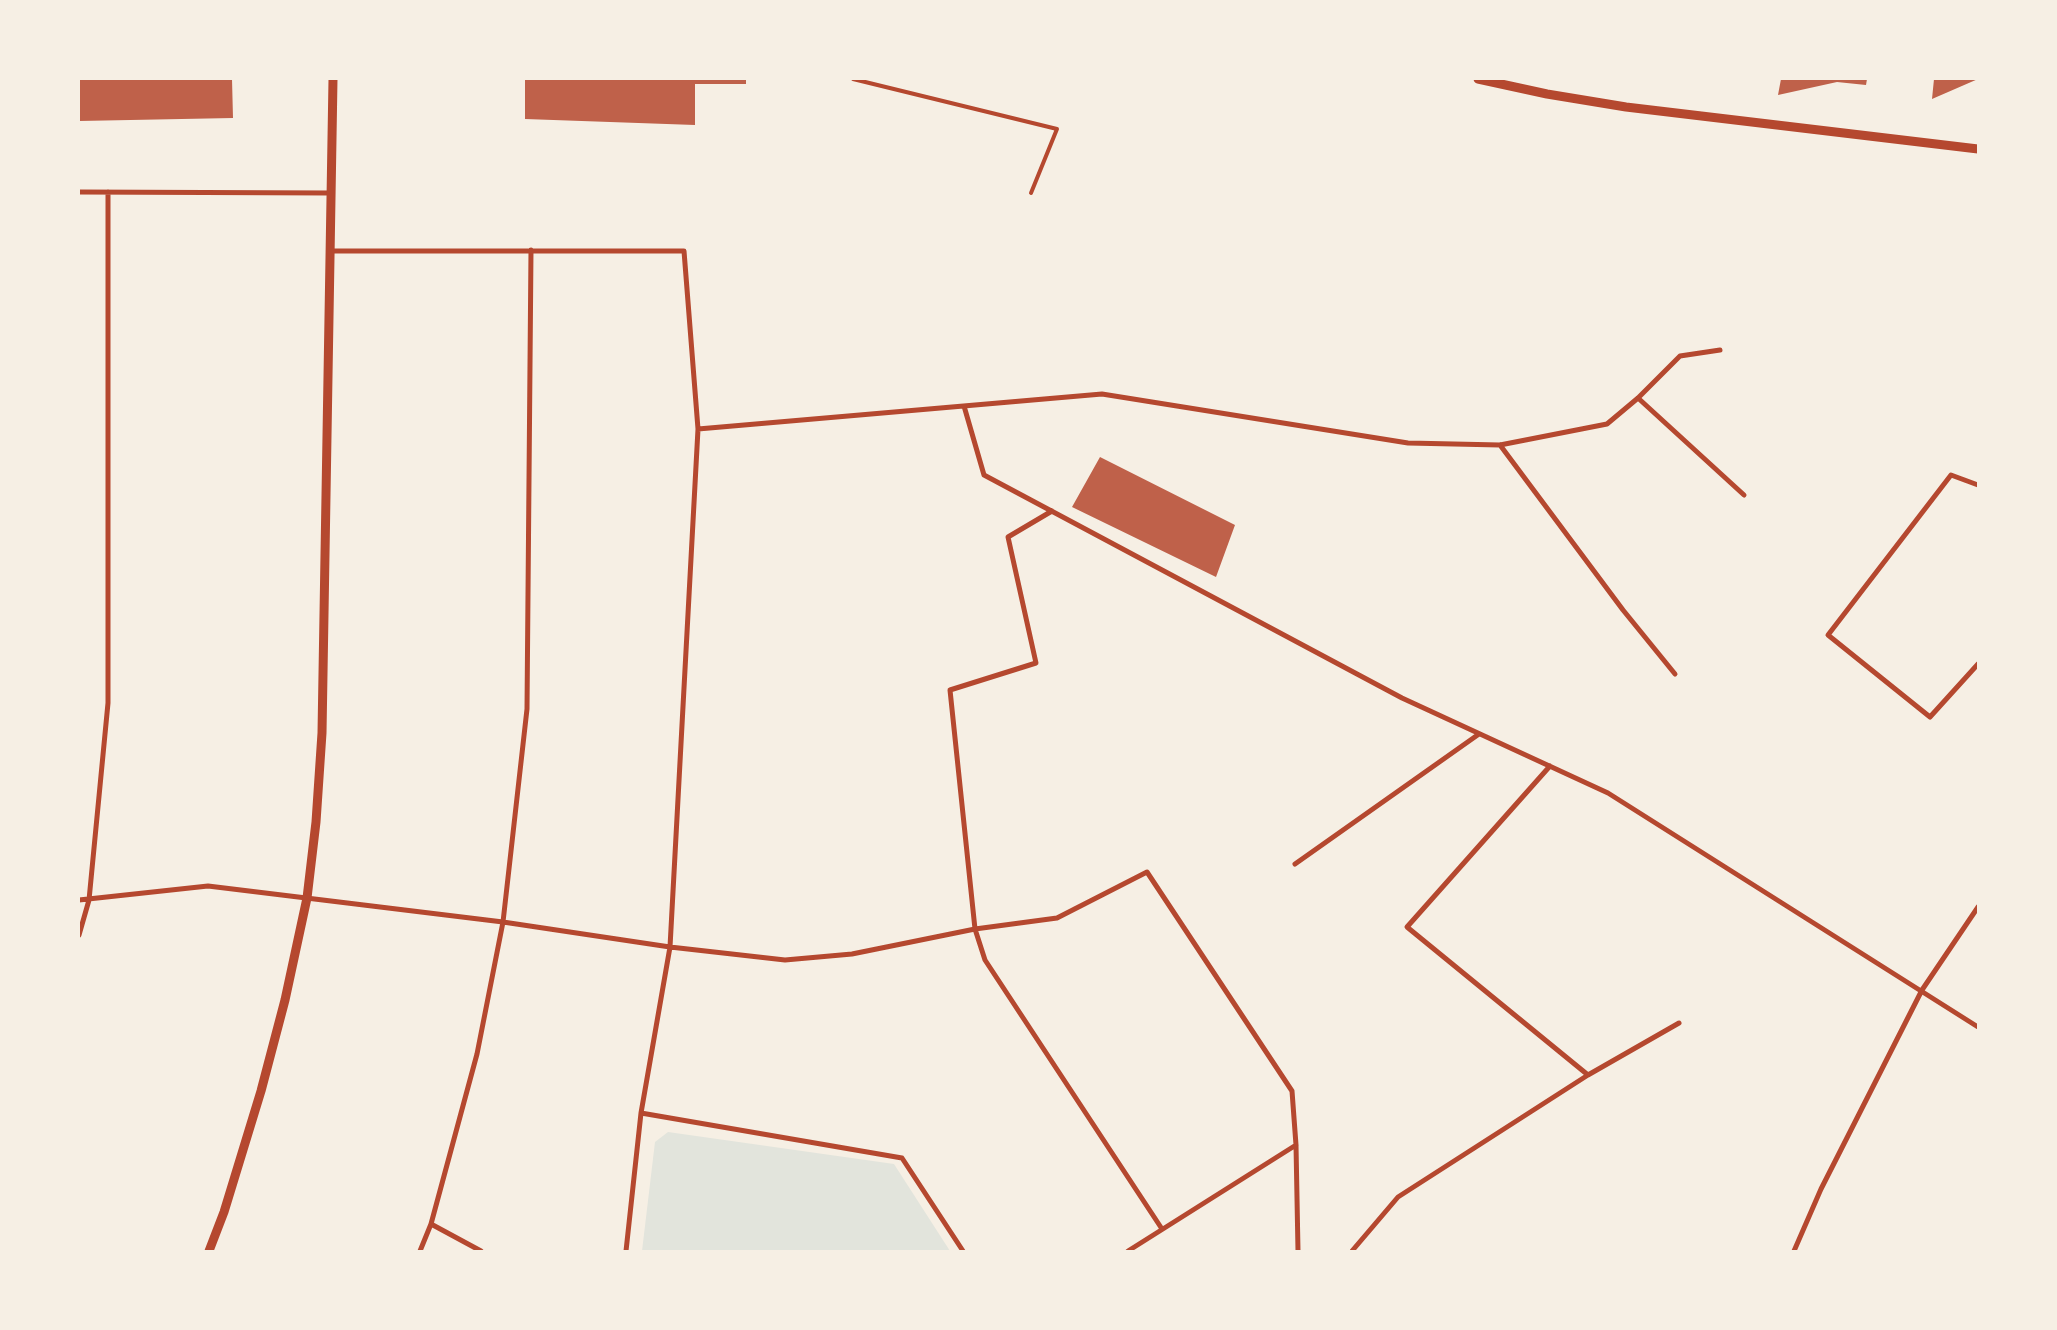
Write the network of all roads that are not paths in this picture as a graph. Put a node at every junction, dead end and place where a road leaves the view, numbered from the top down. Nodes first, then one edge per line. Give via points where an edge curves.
1 (333, 79) edge
2 (853, 79) edge
3 (1478, 79) edge
4 (1978, 149) edge
5 (79, 192) edge
6 (108, 192) junction
7 (330, 193) junction
8 (1031, 193) dead end
9 (531, 250) junction
10 (329, 251) junction
11 (1720, 350) dead end
12 (1638, 398) junction
13 (964, 406) junction
14 (698, 429) junction
15 (1500, 445) junction
16 (1978, 485) edge
17 (1744, 495) dead end
18 (1052, 512) junction
19 (1978, 664) edge
20 (1675, 674) dead end
21 (1480, 734) junction
22 (1550, 766) junction
23 (1295, 864) dead end
24 (307, 898) junction
25 (79, 900) edge
26 (89, 900) junction
27 (1978, 907) edge
28 (503, 922) junction
29 (975, 929) junction
30 (79, 935) edge
31 (670, 948) junction
32 (1922, 990) junction
33 (1679, 1023) dead end
34 (1978, 1027) edge
35 (1588, 1075) junction
36 (641, 1113) junction
37 (1296, 1145) junction
38 (431, 1224) junction
39 (1162, 1229) junction
40 (209, 1251) edge
41 (420, 1251) edge
42 (481, 1251) edge
43 (626, 1251) edge
44 (963, 1251) edge
45 (1128, 1251) edge
46 (1298, 1251) edge
47 (1352, 1251) edge
48 (1794, 1251) edge

1 - 7 street
2 - 8 lane via 1057,129
3 - 4 street via 1626,107
5 - 6 street
6 - 7 street
6 - 26 street via 108,703
7 - 10 street
9 - 10 street
9 - 14 street via 684,251
9 - 28 street via 527,709
10 - 24 street via 322,733
11 - 12 street via 1680,356
12 - 15 street via 1607,424
12 - 17 street
13 - 14 street
13 - 15 street via 1102,394 1408,443
13 - 18 street via 984,476
14 - 31 street
15 - 20 street
16 - 19 street via 1951,476 1828,635 1930,716
18 - 21 street via 1402,698
18 - 29 street via 1008,537 1036,663 950,690
21 - 22 street
21 - 23 street
22 - 32 street via 1608,793
22 - 35 street via 1407,927
24 - 26 street via 208,886
24 - 28 street
24 - 40 street via 261,1091
25 - 26 street
26 - 30 street
27 - 32 street
28 - 31 street
28 - 38 street via 477,1054
29 - 31 street via 852,954 785,960
29 - 37 street via 1057,918 1147,872 1292,1091
29 - 39 street via 985,960
31 - 36 street
32 - 34 street
32 - 48 street via 1821,1189
33 - 35 street
35 - 47 street via 1398,1197
36 - 43 street
36 - 44 street via 902,1158
37 - 39 street
37 - 46 street
38 - 41 street
38 - 42 street
39 - 45 street

